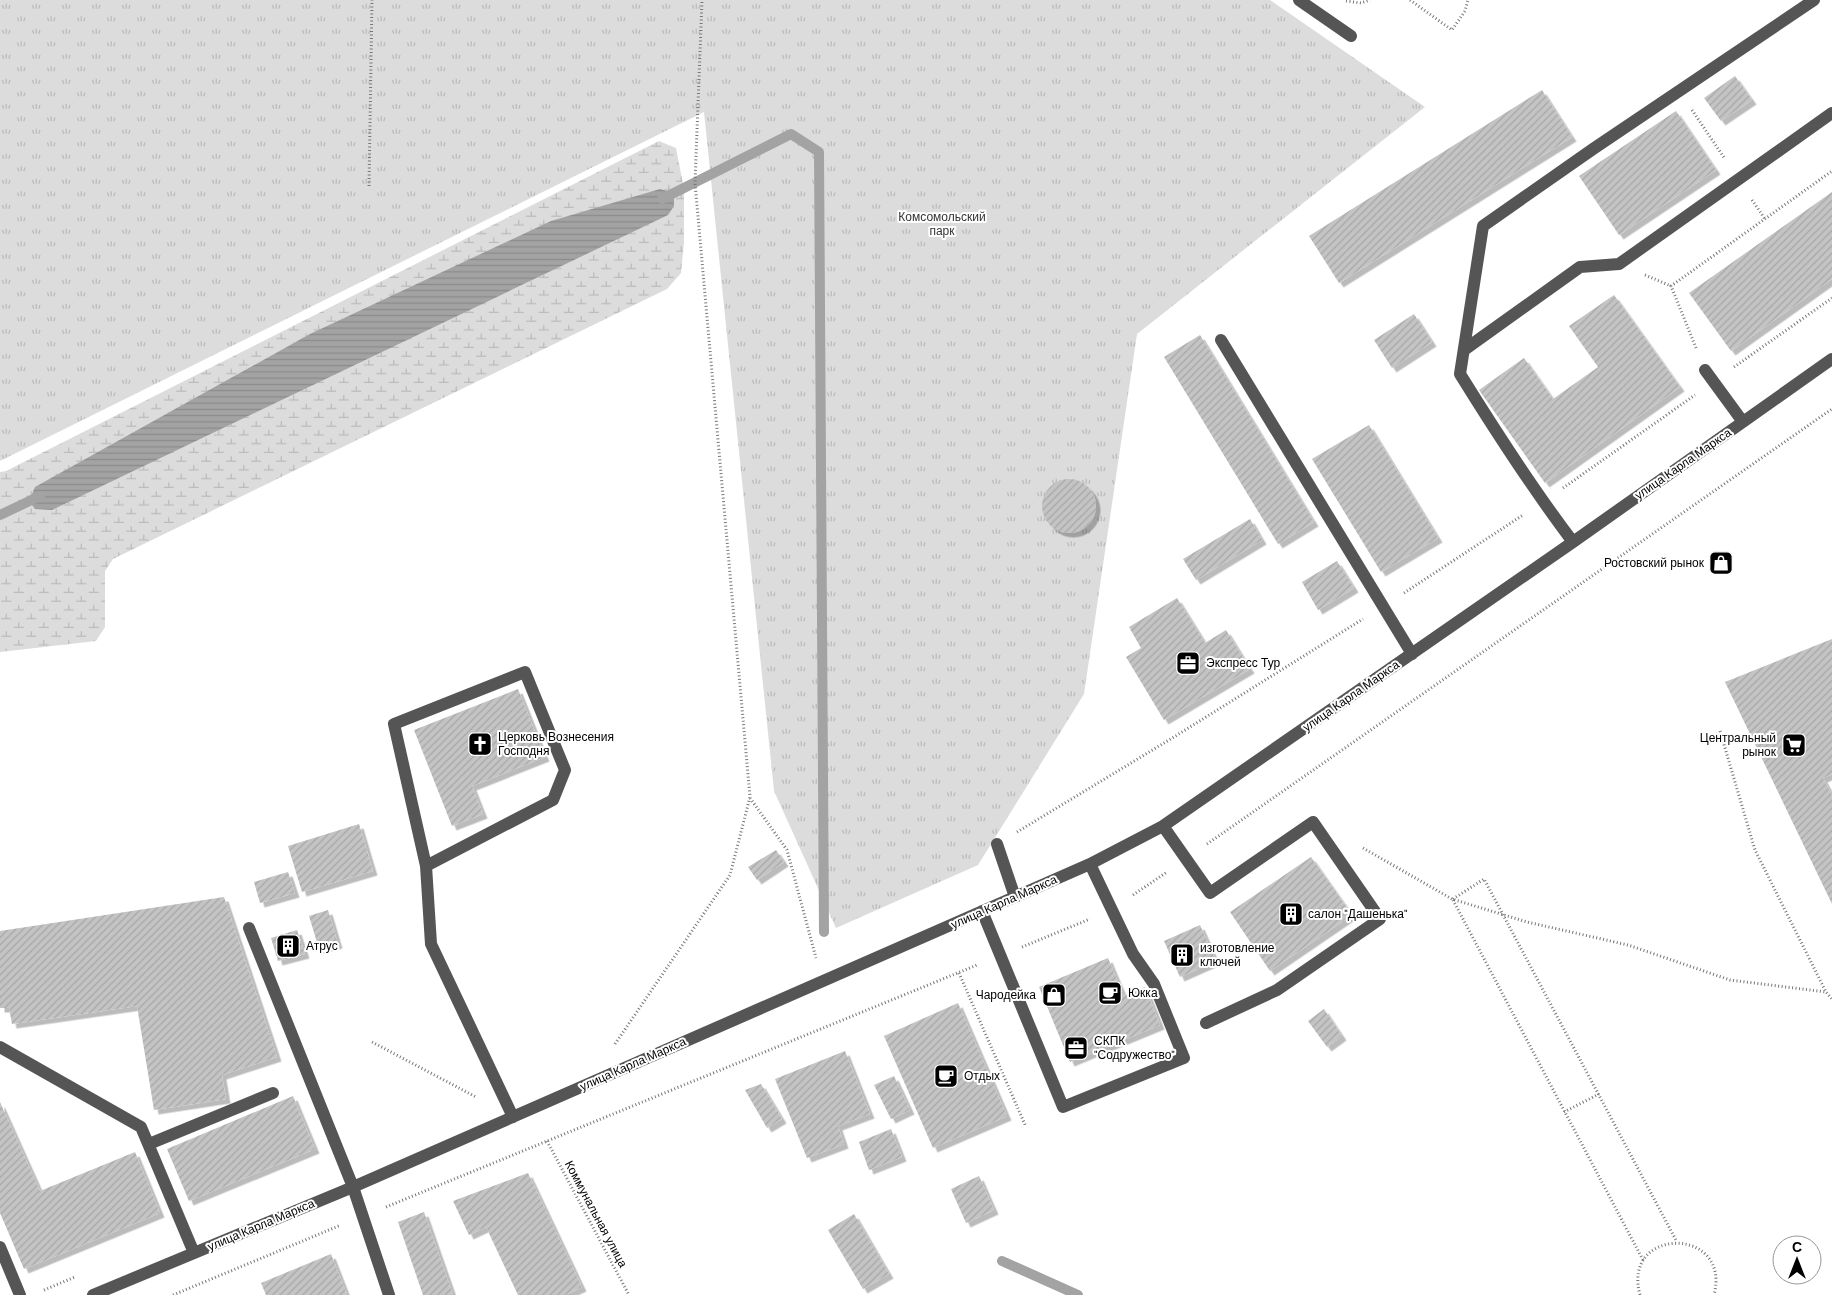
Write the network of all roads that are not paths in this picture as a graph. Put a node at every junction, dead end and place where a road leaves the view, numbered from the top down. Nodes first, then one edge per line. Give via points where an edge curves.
1 (1300, 0) edge
2 (1814, 0) edge
3 (1351, 36) dead end
4 (1832, 113) edge
5 (1221, 340) dead end
6 (1464, 350) junction
7 (1832, 359) edge
8 (1705, 370) road end
9 (1743, 422) junction
10 (1573, 542) junction
11 (1412, 654) junction
12 (1164, 826) junction
13 (997, 844) road end
14 (1090, 864) junction
15 (426, 866) junction
16 (1015, 897) junction
17 (982, 911) junction
18 (249, 928) dead end
19 (1206, 1023) dead end
20 (0, 1047) edge
21 (273, 1093) dead end
22 (513, 1117) junction
23 (148, 1144) junction
24 (353, 1187) junction
25 (0, 1247) edge
26 (194, 1253) junction
27 (20, 1295) edge
28 (93, 1295) edge
29 (389, 1295) edge

1 - 3 street
2 - 6 street via 1482,226
4 - 6 street via 1619,264 1580,267
5 - 11 street
6 - 10 street via 1460,374 1543,502
7 - 9 street, улица Карла Маркса
8 - 9 street
9 - 10 street, улица Карла Маркса
10 - 11 street, улица Карла Маркса
11 - 12 street, улица Карла Маркса
12 - 14 street, улица Карла Маркса
12 - 19 street via 1210,893 1313,822 1380,920 1278,990
13 - 16 street
14 - 16 street, улица Карла Маркса
14 - 17 street via 1133,954 1154,984 1184,1058 1063,1108
15 - 15 street via 394,724 525,672 564,770 553,800
15 - 22 street via 431,944
16 - 17 street, улица Карла Маркса
17 - 22 street, улица Карла Маркса
18 - 24 street
20 - 23 street via 142,1127
21 - 23 street
22 - 24 street, улица Карла Маркса
23 - 26 street
24 - 26 street, улица Карла Маркса
24 - 29 street
25 - 27 street
26 - 28 street, улица Карла Маркса

